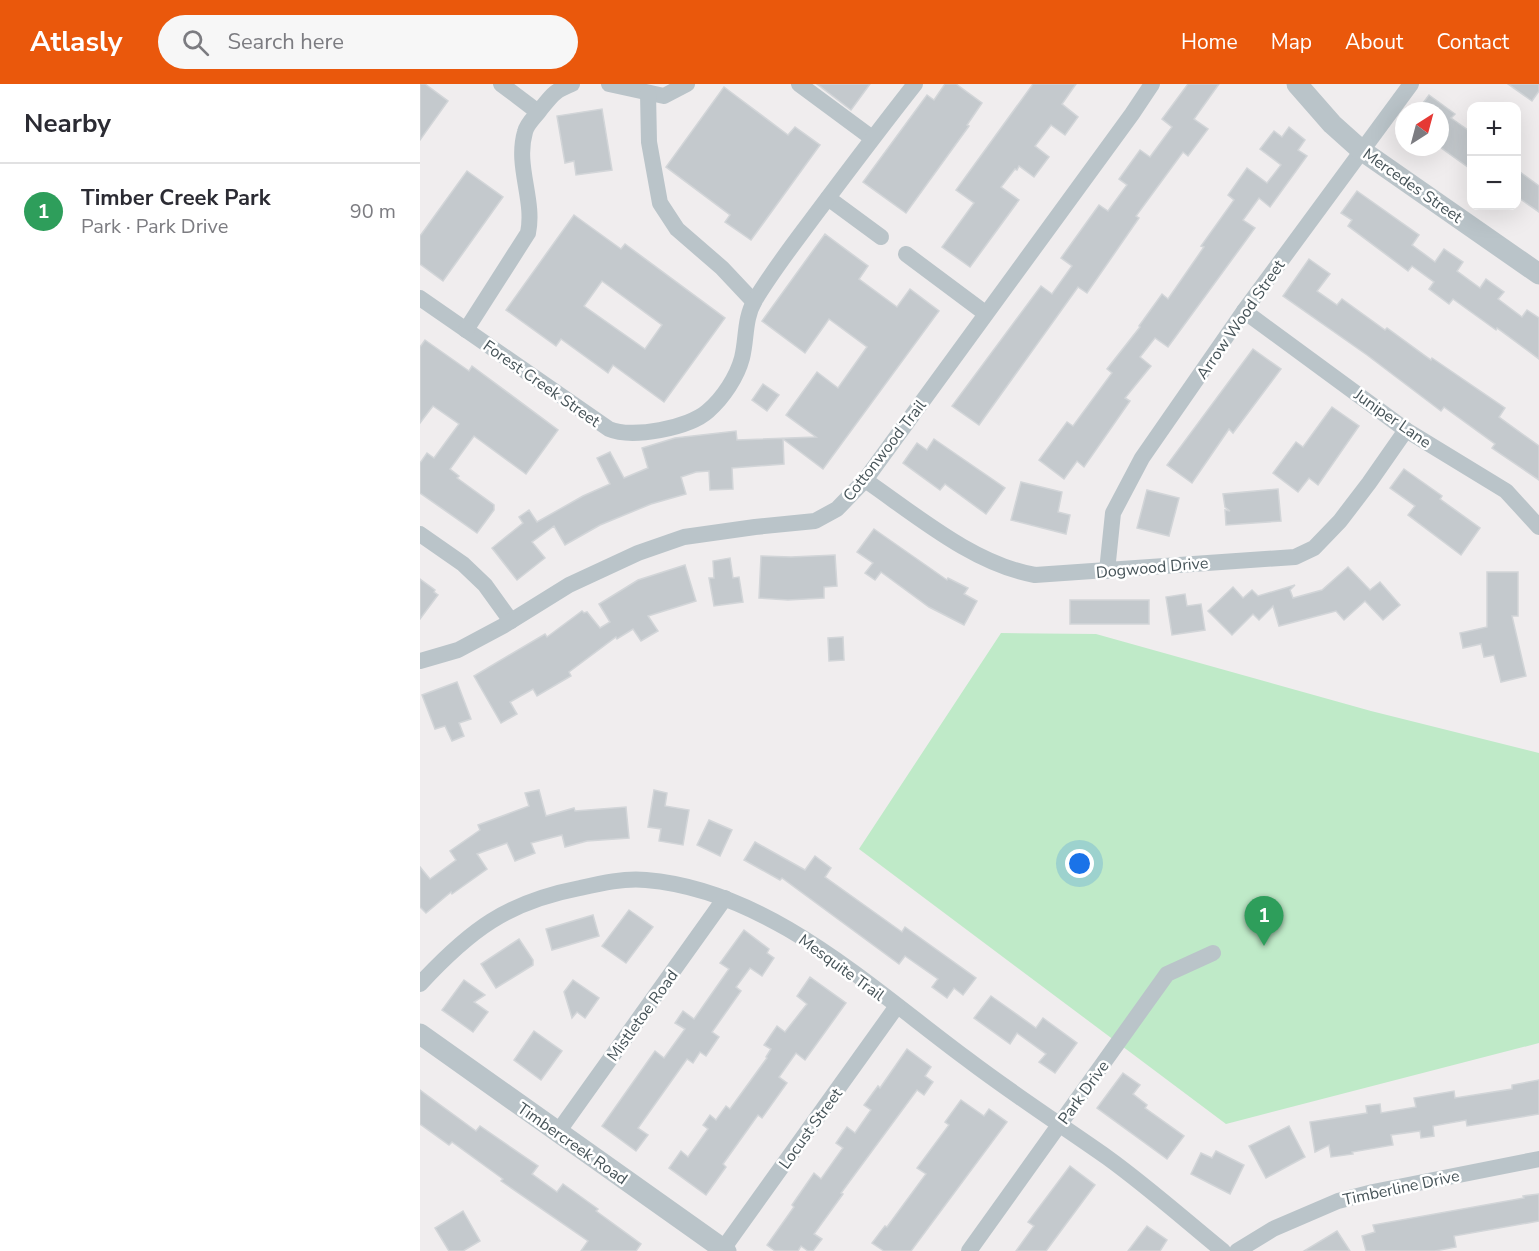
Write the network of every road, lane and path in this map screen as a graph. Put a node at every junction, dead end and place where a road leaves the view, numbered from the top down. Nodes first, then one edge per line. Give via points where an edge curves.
1 (501, 84) edge
2 (572, 84) edge
3 (609, 84) edge
4 (687, 84) edge
5 (799, 84) edge
6 (915, 84) edge
7 (1152, 84) edge
8 (1297, 84) edge
9 (1411, 84) edge
10 (648, 93) junction
11 (538, 112) junction
12 (872, 138) junction
13 (1361, 150) junction
14 (828, 198) junction
15 (880, 237) dead end
16 (906, 254) dead end
17 (1539, 274) edge
18 (420, 298) edge
19 (754, 302) junction
20 (1244, 311) junction
21 (985, 313) junction
22 (466, 330) junction
23 (1406, 430) junction
24 (865, 480) junction
25 (1539, 527) edge
26 (420, 534) edge
27 (1107, 571) junction
28 (511, 621) junction
29 (420, 661) edge
30 (725, 898) junction
31 (1213, 953) dead end
32 (420, 984) edge
33 (897, 1006) junction
34 (420, 1034) edge
35 (1059, 1125) junction
36 (558, 1132) junction
37 (1539, 1159) edge
38 (724, 1250) edge
39 (969, 1251) edge
40 (1223, 1251) edge
41 (1237, 1251) edge

1 - 11 street
2 - 11 street via 553,92
3 - 10 street
4 - 10 street via 664,96
5 - 12 street
6 - 12 street, Forest Creek Street
7 - 21 street, Cottonwood Trail
8 - 13 street, Mercedes Street
9 - 13 street, Arrow Wood Street
10 - 19 street via 649,142 660,203 677,229
11 - 22 street via 525,131 521,165 531,220 528,233
12 - 14 street, Forest Creek Street
13 - 17 street, Mercedes Street
13 - 20 street, Arrow Wood Street
14 - 15 street
14 - 19 street, Forest Creek Street
16 - 21 street
18 - 22 street, Forest Creek Street
19 - 22 street, Forest Creek Street via 746,321 742,357 732,381 711,409 700,418 673,427 634,433 609,429
20 - 23 street, Juniper Lane
20 - 27 street, Arrow Wood Street via 1142,458 1113,513
21 - 24 street, Cottonwood Trail
23 - 25 street, Juniper Lane via 1506,491
23 - 27 street, Dogwood Drive via 1340,521 1314,548 1295,557
24 - 27 street, Dogwood Drive via 978,556 1013,571 1035,575
24 - 28 street, Cottonwood Trail via 837,509 815,521 684,537 569,585
26 - 28 street via 485,585
28 - 29 street, Cottonwood Trail via 458,650
30 - 32 street, Mesquite Trail via 682,885 645,880 616,880 565,891 493,918 470,934
30 - 33 street, Mesquite Trail via 806,940
30 - 36 street, Mistletoe Road
31 - 35 street, Park Drive via 1167,974
33 - 35 street, Mesquite Trail
33 - 38 street, Locust Street
34 - 36 street, Timbercreek Road
35 - 39 street, Park Drive
35 - 40 street, Mesquite Trail via 1110,1160
36 - 38 street, Timbercreek Road
37 - 41 street, Timberline Drive via 1338,1201 1273,1229

